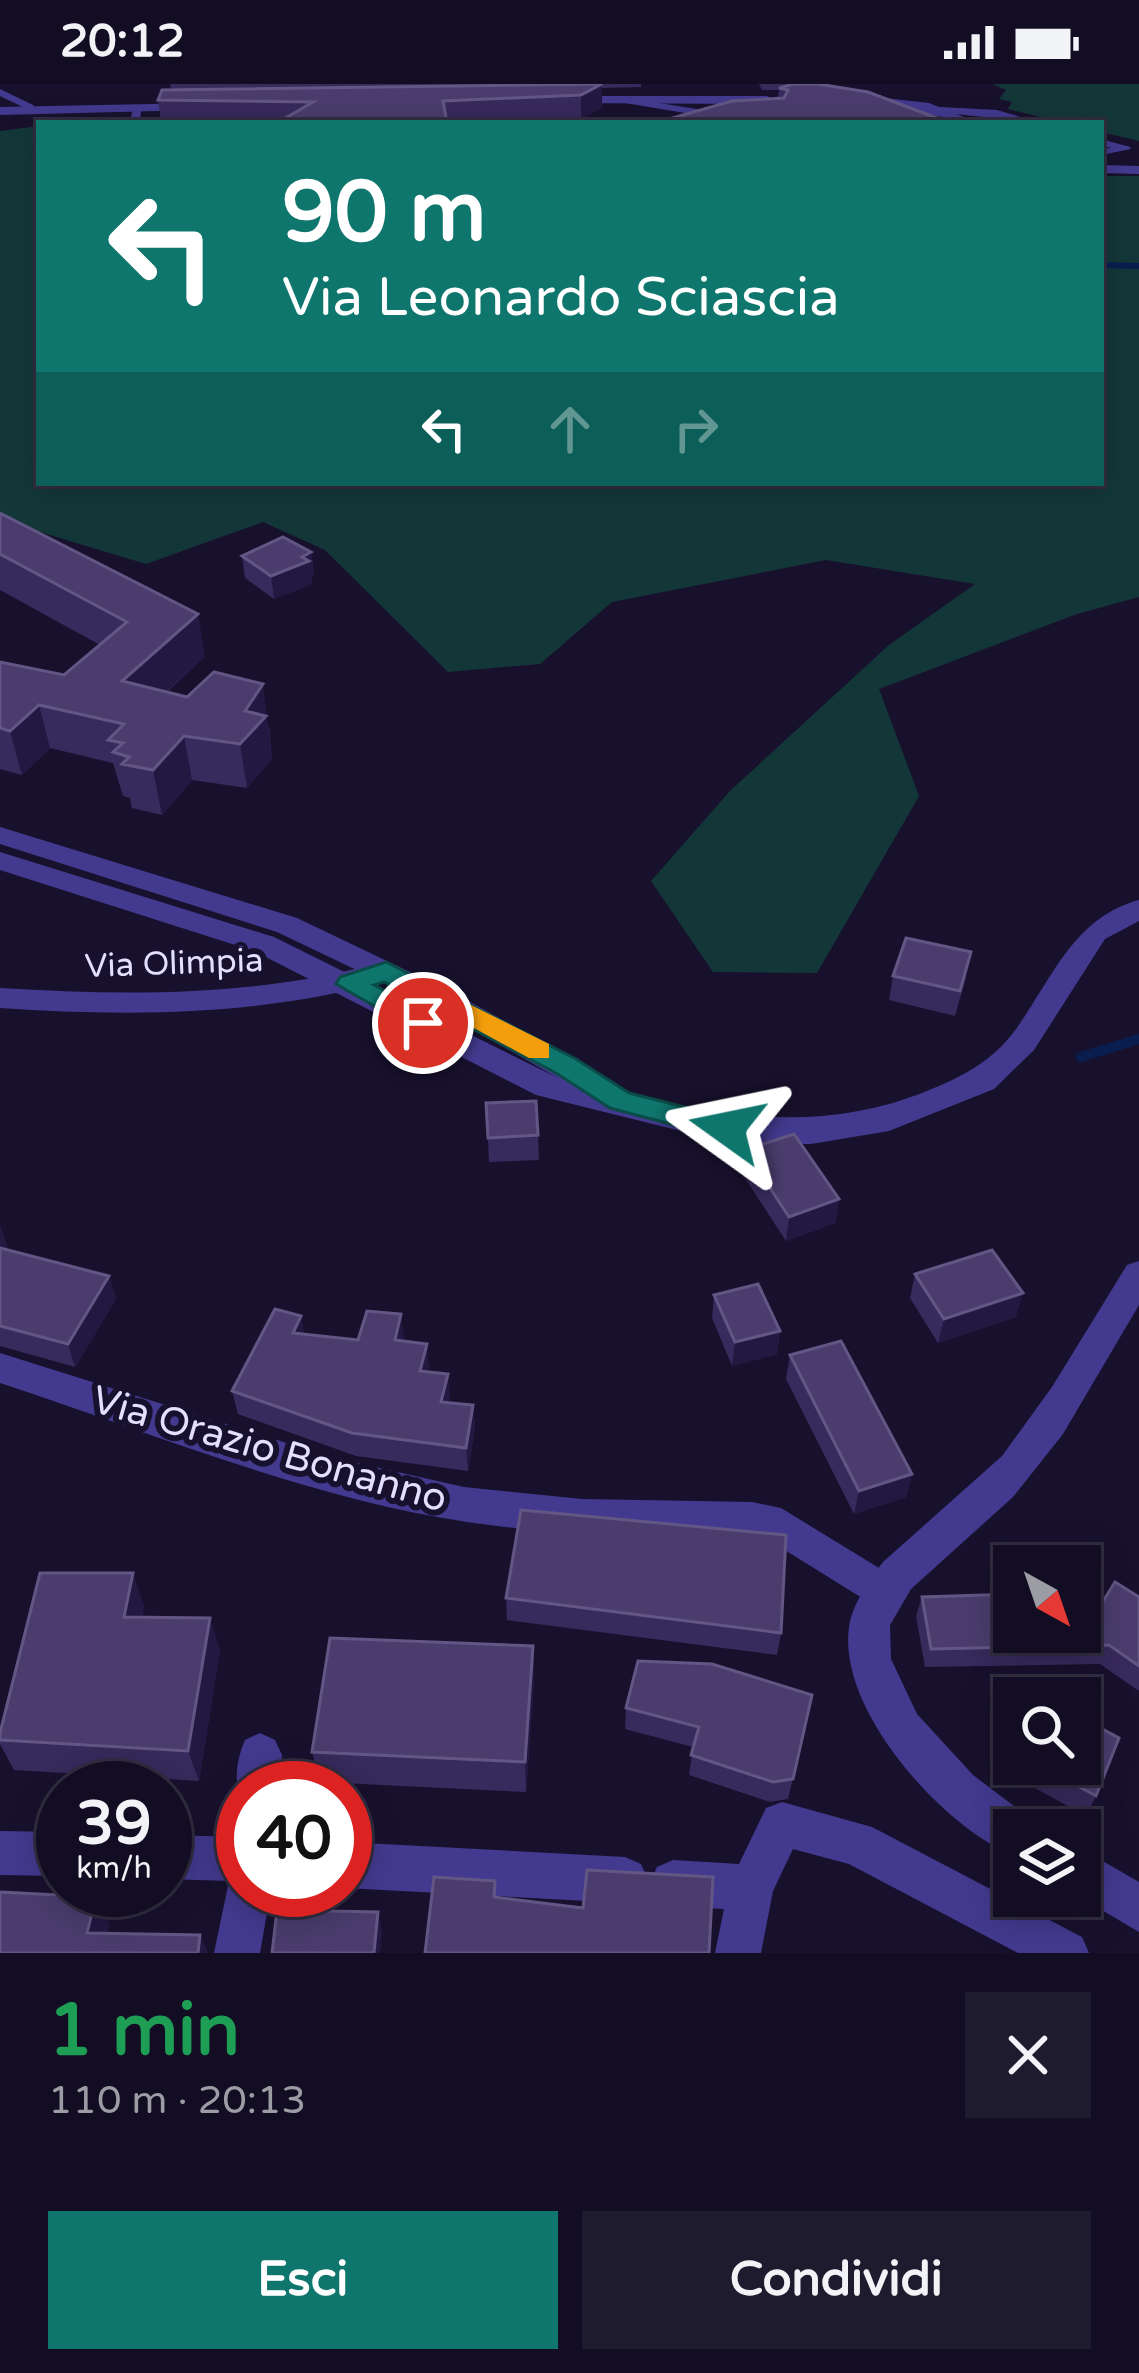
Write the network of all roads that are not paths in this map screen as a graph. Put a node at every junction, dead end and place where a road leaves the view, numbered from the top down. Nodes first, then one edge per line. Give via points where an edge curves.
1 (0, 92) edge
2 (829, 98) edge
3 (791, 99) edge
4 (555, 100) edge
5 (622, 100) junction
6 (209, 105) edge
7 (30, 107) junction
8 (940, 110) junction
9 (0, 111) edge
10 (136, 116) edge
11 (728, 116) edge
12 (965, 120) edge
13 (1024, 120) edge
14 (1104, 143) edge
15 (1104, 152) edge
16 (1104, 170) edge
17 (1139, 170) edge
18 (0, 835) edge
19 (25, 860) edge
20 (144, 892) junction
21 (1139, 909) edge
22 (386, 971) junction
23 (349, 984) junction
24 (0, 998) edge
25 (620, 1101) junction
26 (1139, 1275) edge
27 (0, 1368) edge
28 (883, 1592) junction
29 (993, 1818) edge
30 (0, 1853) edge
31 (36, 1854) edge
32 (372, 1867) edge
33 (1101, 1885) edge
34 (751, 1888) junction
35 (1139, 1910) edge
36 (243, 1917) edge
37 (237, 1953) edge
38 (738, 1953) edge
39 (1066, 1953) edge

1 - 7 lane
2 - 8 street
3 - 5 street
4 - 5 street
5 - 11 lane
6 - 10 street
7 - 9 street
7 - 10 street
8 - 12 street
8 - 13 lane
14 - 15 lane via 1126,149
16 - 17 street
18 - 19 street
19 - 20 street
20 - 22 street via 287,925
20 - 23 street
21 - 25 street via 1082,946 1005,1062 924,1108 850,1127 768,1132
22 - 23 street, Via Olimpia
22 - 25 street
23 - 24 street, Via Olimpia via 171,1000
23 - 25 street via 547,1087
26 - 28 street via 1014,1469
27 - 28 street, Via Orazio Bonanno via 332,1474 464,1504 782,1526
28 - 29 street via 865,1637 881,1693 926,1759
30 - 31 street
32 - 34 street
33 - 35 street
34 - 38 street
34 - 39 street via 782,1824 856,1843
36 - 37 street

